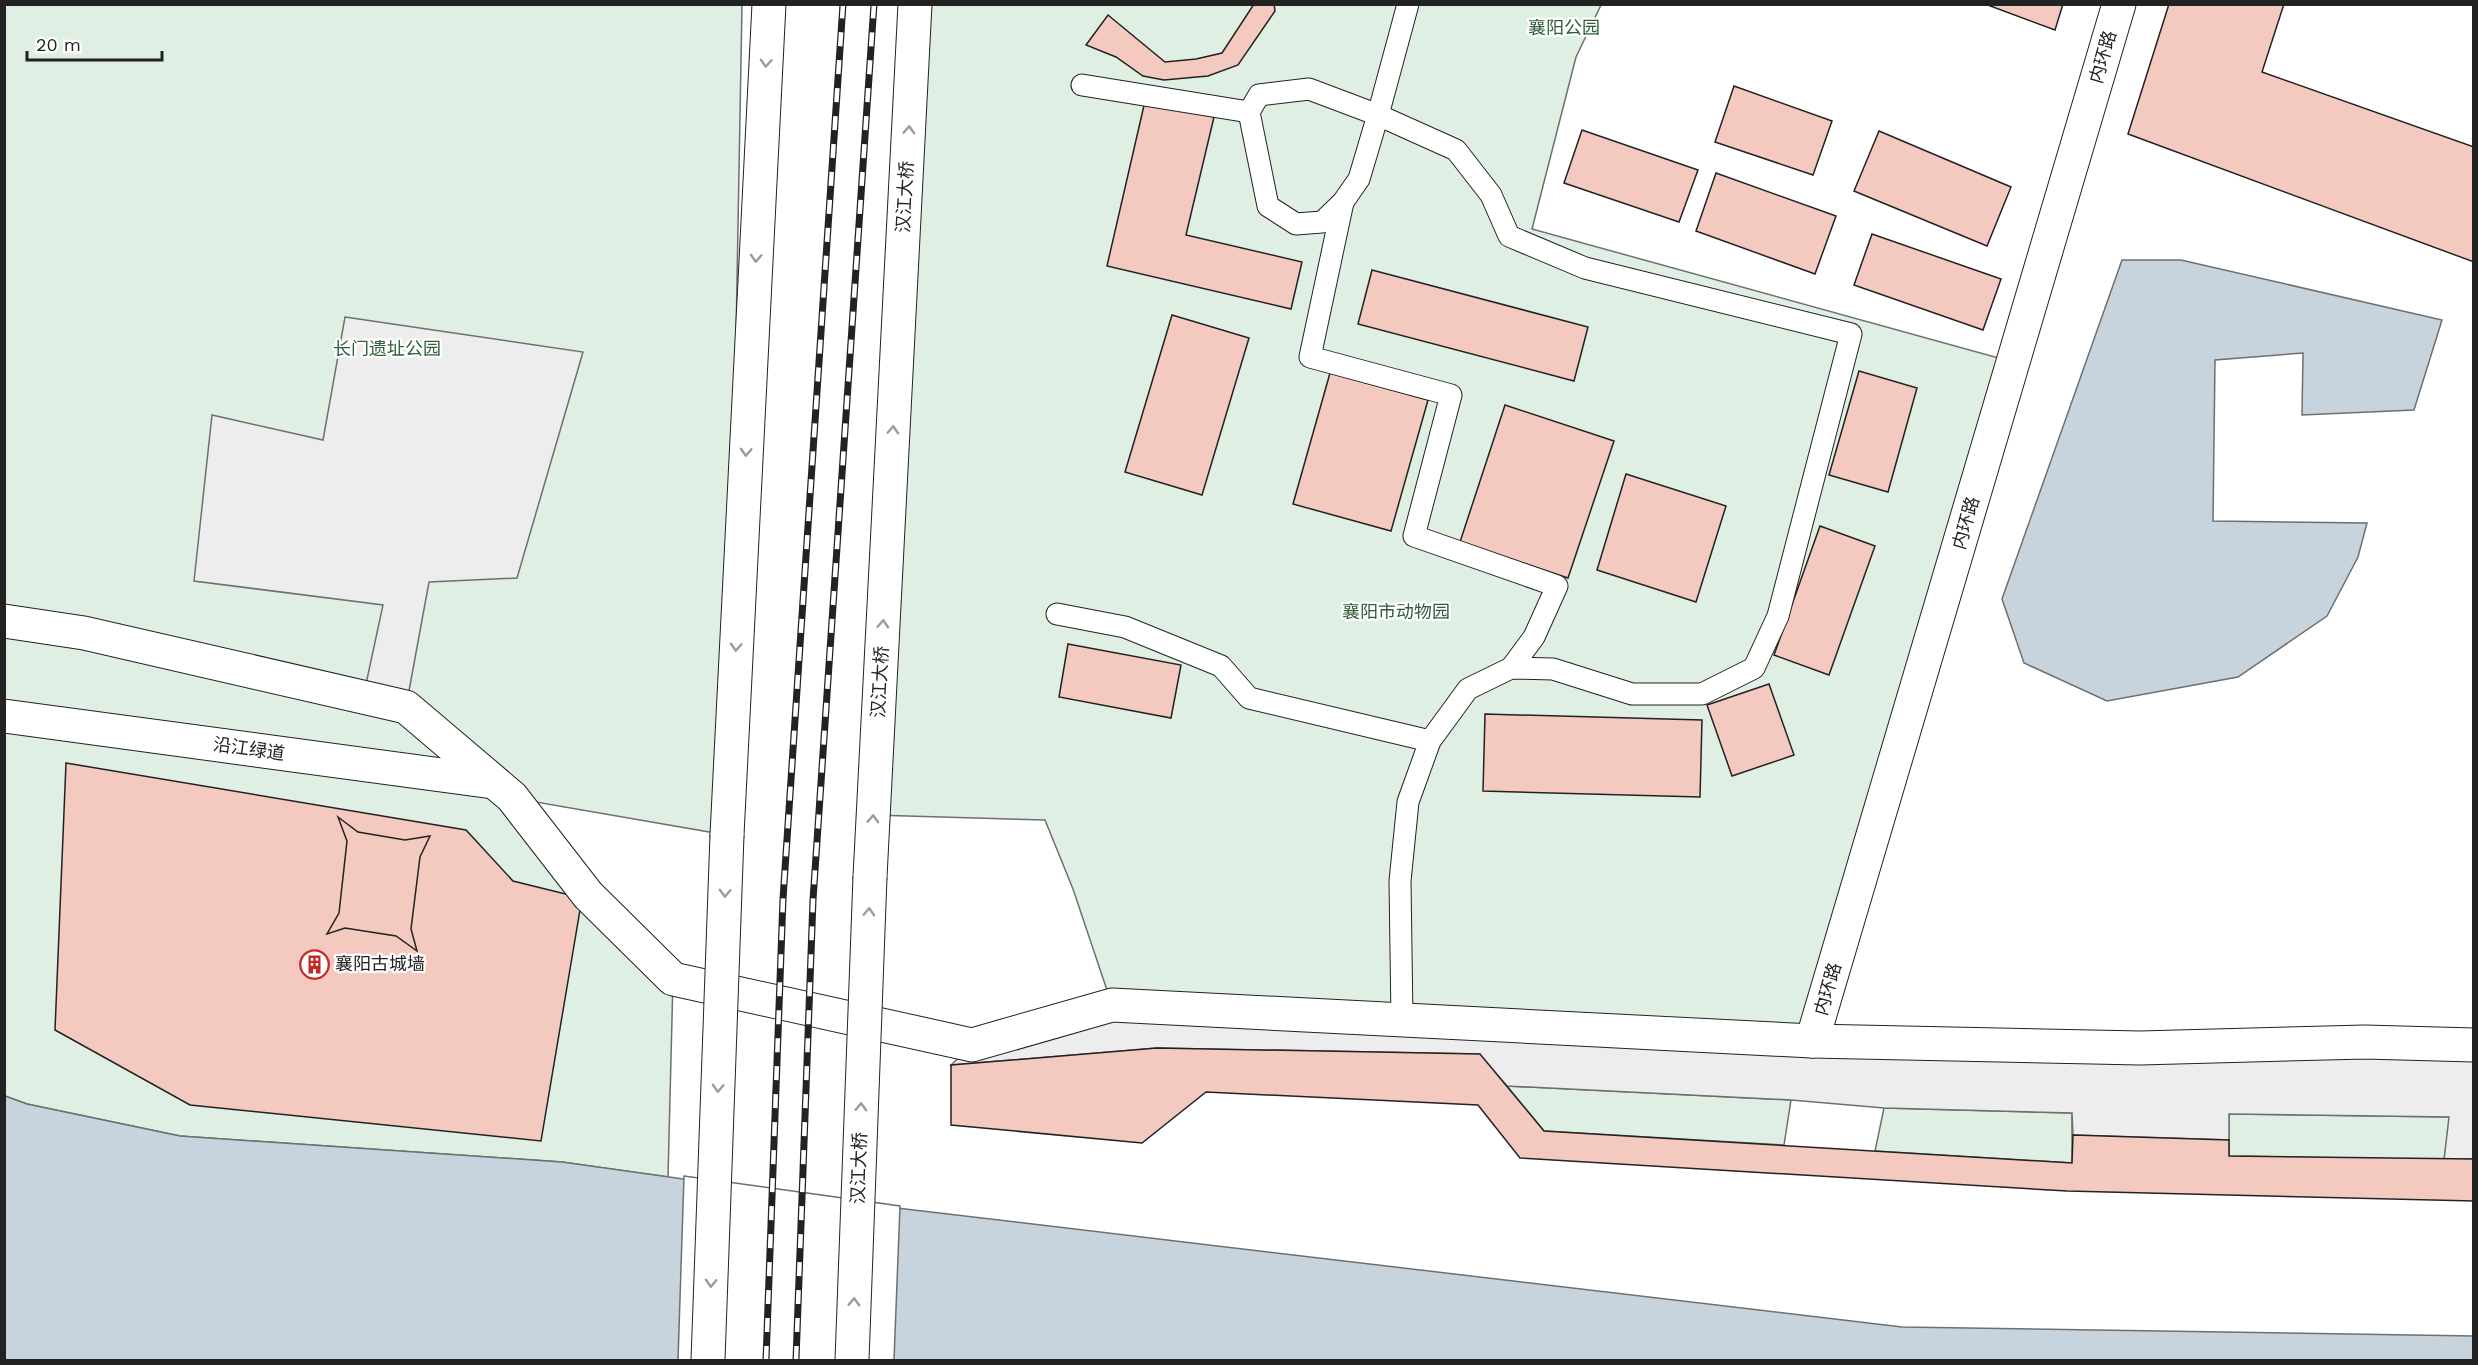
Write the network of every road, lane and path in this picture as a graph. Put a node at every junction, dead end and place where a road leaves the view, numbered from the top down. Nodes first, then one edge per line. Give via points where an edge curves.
1 (769, 4) edge
2 (915, 4) edge
3 (1408, 4) edge
4 (2119, 4) edge
5 (1082, 85) dead end
6 (1249, 112) junction
7 (1378, 116) junction
8 (1343, 202) junction
9 (1057, 614) dead end
10 (4, 621) edge
11 (1511, 668) junction
12 (4, 716) edge
13 (1430, 741) junction
14 (493, 782) junction
15 (1402, 1020) junction
16 (1812, 1041) junction
17 (2474, 1045) edge
18 (708, 1360) edge
19 (852, 1360) edge

1 -> 18 street, bridge via 727,835
19 -> 2 street, 汉江大桥, bridge via 870,878
3 - 7 lane
4 - 16 street, 内环路
5 - 6 lane
6 - 7 lane via 1259,95 1309,89
6 - 8 lane via 1268,206 1296,224 1322,222
7 - 8 lane via 1359,179
7 - 11 lane via 1456,150 1491,195 1509,236 1585,268 1851,334 1778,616 1754,668 1702,694 1632,694 1552,669
8 - 11 lane via 1310,357 1451,394 1414,536 1557,586 1534,637
9 - 13 lane via 1125,627 1221,666 1250,698
10 - 14 street via 84,633 406,707
11 - 13 lane via 1468,689
12 - 14 street, 沿江绿道
13 - 15 lane via 1408,801 1400,881
14 - 15 street via 512,797 588,895 673,979 972,1045 1112,1005
15 - 16 street
16 - 17 street via 2140,1048 2366,1042

